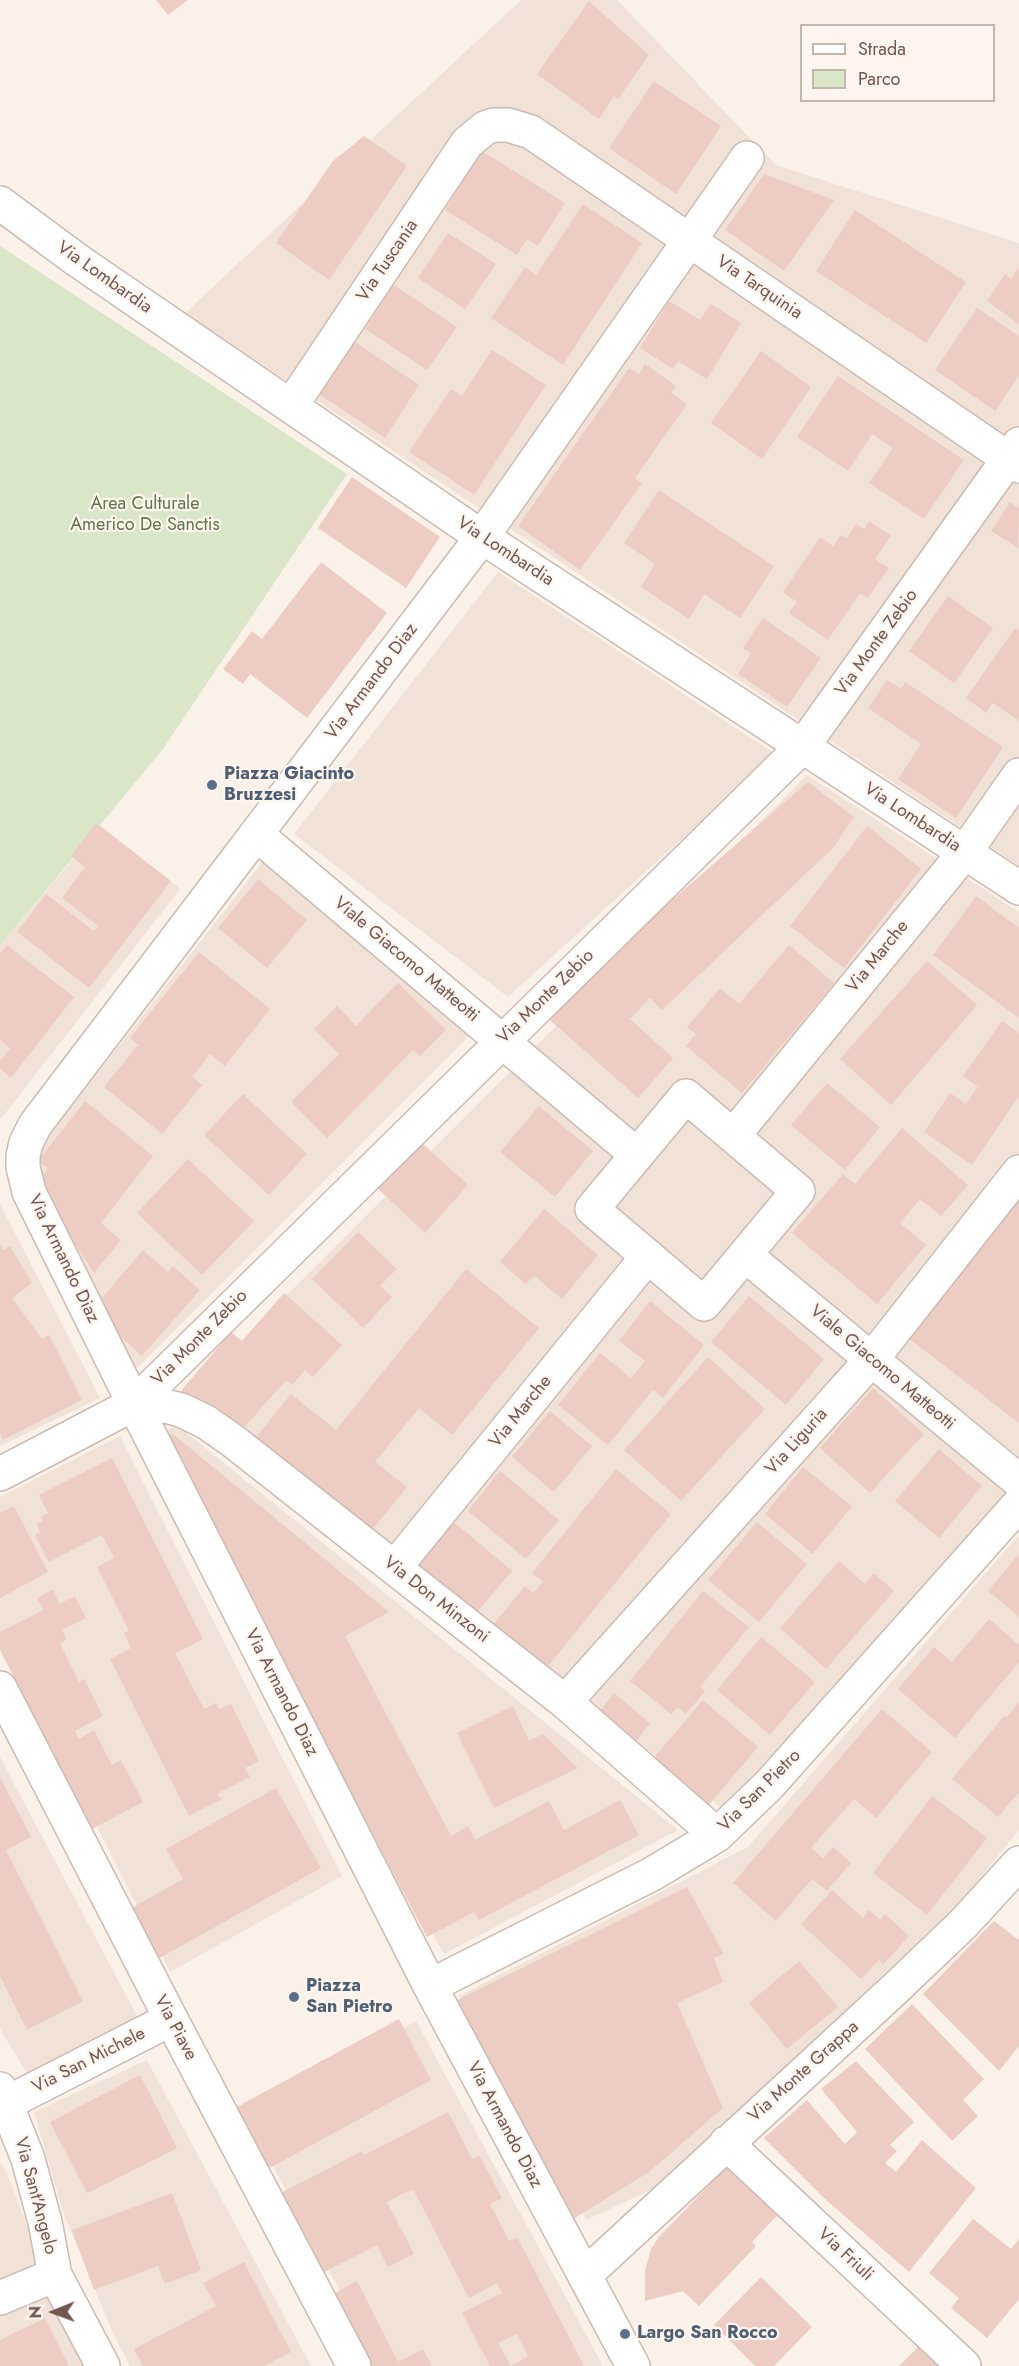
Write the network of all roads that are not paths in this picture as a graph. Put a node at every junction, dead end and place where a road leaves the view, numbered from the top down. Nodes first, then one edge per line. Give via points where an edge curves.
1 (494, 125) joint
2 (747, 158) dead end
3 (0, 203) edge
4 (690, 241) junction
5 (291, 406) junction
6 (1015, 456) edge
7 (482, 537) junction
8 (803, 746) junction
9 (1019, 776) edge
10 (256, 834) junction
11 (965, 852) junction
12 (1019, 888) edge
13 (502, 1040) junction
14 (733, 1136) junction
15 (637, 1155) junction
16 (1019, 1172) edge
17 (745, 1255) junction
18 (648, 1256) junction
19 (872, 1359) junction
20 (134, 1404) junction
21 (0, 1474) edge
22 (1019, 1481) edge
23 (1019, 1504) edge
24 (395, 1567) junction
25 (0, 1688) edge
26 (565, 1702) junction
27 (717, 1835) junction
28 (1019, 1863) edge
29 (430, 1986) junction
30 (171, 2019) junction
31 (4, 2096) edge
32 (726, 2143) junction
33 (55, 2275) junction
34 (585, 2275) junction
35 (5, 2287) edge
36 (103, 2366) edge
37 (354, 2366) edge
38 (633, 2366) edge
39 (964, 2366) edge

1 - 4 street, Via Tarquinia via 531,132
1 - 5 street, Via Tuscania via 467,143
2 - 4 street, Via Armando Diaz
3 - 5 street, Via Lombardia
4 - 6 street, Via Tarquinia
4 - 7 street, Via Armando Diaz
5 - 7 street, Via Lombardia
6 - 8 street, Via Monte Zebio
7 - 8 street, Via Lombardia
7 - 10 street, Via Armando Diaz
8 - 11 street, Via Lombardia
8 - 13 street, Via Monte Zebio
9 - 11 street, Via Marche
10 - 13 street, Viale Giacomo Matteotti
10 - 20 street, Via Armando Diaz via 35,1125 23,1156 29,1192
11 - 12 street, Via Lombardia
11 - 14 street, Via Marche
13 - 15 street, Viale Giacomo Matteotti
13 - 20 street, Via Monte Zebio
14 - 15 street via 686,1096
14 - 17 street via 798,1191
15 - 18 street via 592,1209
16 - 19 street, Via Liguria
17 - 18 street via 704,1304
17 - 19 street, Viale Giacomo Matteotti
18 - 24 street, Via Marche
19 - 22 street, Viale Giacomo Matteotti
19 - 26 street, Via Liguria
20 - 21 street, Via Monte Zebio
20 - 24 street, Via Don Minzoni via 165,1406 206,1422
20 - 29 street, Via Armando Diaz
23 - 27 street, Via San Pietro via 761,1794
24 - 26 street, Via Don Minzoni
25 - 30 street, Via Piave
26 - 27 street, Via Don Minzoni
27 - 29 street, Via San Pietro via 652,1874
28 - 32 street, Via Monte Grappa via 933,1953
29 - 34 street, Via Armando Diaz
30 - 31 street, Via San Michele
30 - 37 street, Via Piave
31 - 33 street, Via Sant'Angelo via 37,2189
32 - 34 street, Via Monte Grappa
32 - 39 street, Via Friuli
33 - 35 street
33 - 36 street, Via Sant'Angelo
34 - 38 street, Via Armando Diaz

